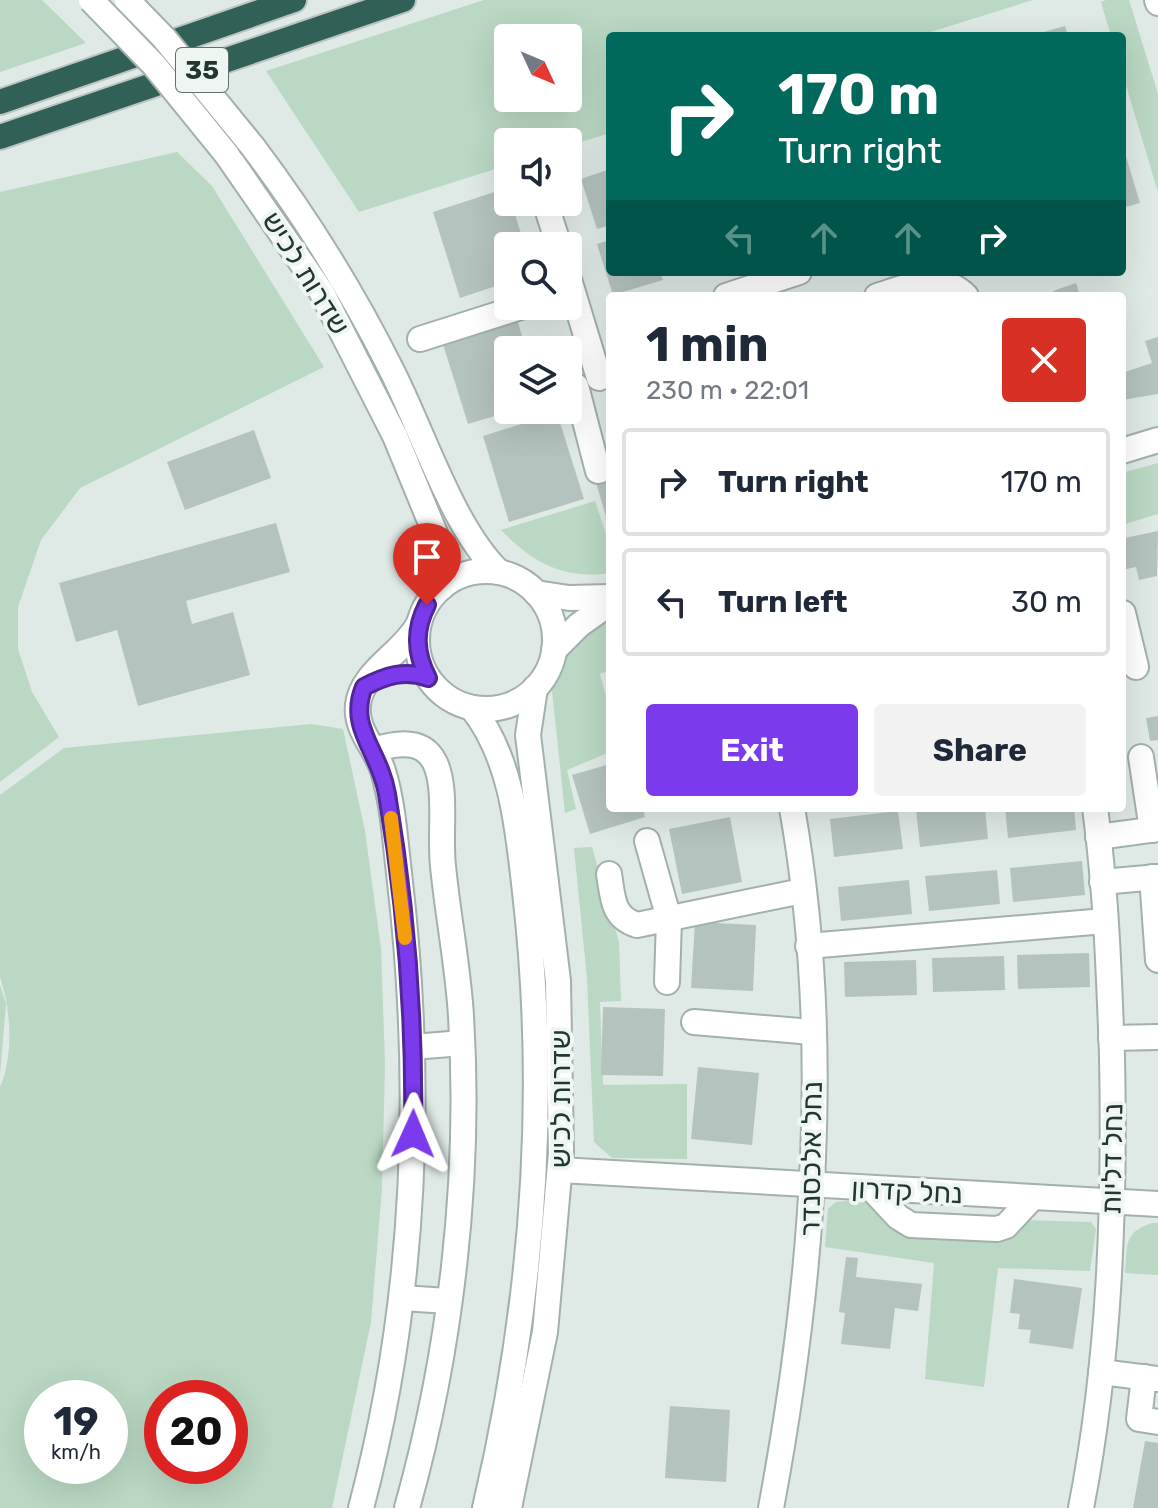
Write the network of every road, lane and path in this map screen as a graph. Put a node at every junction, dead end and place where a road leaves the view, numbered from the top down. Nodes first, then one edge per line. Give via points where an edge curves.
1 (91, 0) edge
2 (127, 0) edge
3 (294, 0) edge
4 (403, 0) edge
5 (0, 102) edge
6 (0, 137) edge
7 (784, 279) edge
8 (740, 292) edge
9 (895, 292) edge
10 (962, 292) edge
11 (494, 316) edge
12 (576, 320) edge
13 (420, 339) dead end
14 (588, 382) edge
15 (1158, 440) edge
16 (1126, 450) edge
17 (606, 468) edge
18 (499, 572) junction
19 (441, 588) junction
20 (536, 593) junction
21 (606, 597) edge
22 (606, 606) edge
23 (1126, 623) edge
24 (418, 625) junction
25 (554, 650) junction
26 (1139, 666) edge
27 (428, 678) junction
28 (364, 687) junction
29 (535, 688) junction
30 (472, 708) junction
31 (374, 750) junction
32 (1141, 757) dead end
33 (792, 812) edge
34 (1095, 812) edge
35 (1155, 830) edge
36 (1098, 837) junction
37 (647, 841) dead end
38 (609, 874) dead end
39 (1155, 877) edge
40 (1102, 882) junction
41 (802, 891) junction
42 (669, 919) junction
43 (1105, 921) junction
44 (808, 946) junction
45 (1158, 960) edge
46 (667, 982) dead end
47 (694, 1022) dead end
48 (812, 1032) junction
49 (1158, 1037) edge
50 (1111, 1038) junction
51 (462, 1043) junction
52 (413, 1047) junction
53 (560, 1170) junction
54 (812, 1187) junction
55 (873, 1190) junction
56 (1033, 1197) junction
57 (1112, 1201) junction
58 (1158, 1204) edge
59 (402, 1298) junction
60 (448, 1301) junction
61 (1101, 1372) junction
62 (1151, 1378) edge
63 (1158, 1422) edge
64 (361, 1508) edge
65 (407, 1508) edge
66 (485, 1508) edge
67 (509, 1508) edge
68 (771, 1508) edge
69 (1081, 1508) edge

1 - 19 street, שדרות לכיש, bridge via 154,65 227,155 321,291 359,361 437,538 444,558
2 - 18 street, שדרות לכיש, bridge via 253,147 350,293 466,529
3 - 5 highway, 35
4 - 6 highway, 35
7 - 8 street
9 - 10 street via 939,282
11 - 13 street
12 - 14 street
14 - 17 street via 598,471
15 - 16 street
18 - 19 street via 472,573
18 - 20 street
19 - 24 street
20 - 21 street
20 - 25 street via 553,624
22 - 25 street
23 - 26 street
24 - 27 street via 417,647
24 - 28 street
25 - 29 street
27 - 28 street via 397,674
27 - 30 street via 442,694
28 - 31 street via 357,720
29 - 30 street via 502,707
29 - 53 street, שדרות לכיש via 528,735 558,981
30 - 66 street, שדרות לכיש via 497,746 511,802 529,925 537,1053 535,1183 526,1287
31 - 51 street via 397,742 416,745 442,777 443,866
31 - 52 street via 384,773 399,872
32 - 35 street
33 - 41 street, נחל אלכסנדר
34 - 36 street, נחל דליות
35 - 36 street
36 - 40 street, נחל דליות
37 - 42 street
38 - 42 street via 620,919 637,925
39 - 40 street
39 - 45 street
40 - 43 street, נחל דליות
41 - 42 street
41 - 44 street, נחל אלכסנדר
42 - 46 street
43 - 44 street
43 - 50 street, נחל דליות
44 - 48 street, נחל אלכסנדר
47 - 48 street
48 - 54 street, נחל אלכסנדר
49 - 50 street
50 - 57 street, נחל דליות
51 - 52 street
51 - 60 street via 461,1157
52 - 59 street via 413,1159
53 - 54 street, נחל קדרון
53 - 67 street, שדרות לכיש via 545,1332
54 - 55 street, נחל קדרון
54 - 68 street, נחל אלכסנדר via 794,1382
55 - 56 street, נחל קדרון
55 - 56 street via 911,1225 997,1229
56 - 57 street, נחל קדרון
57 - 58 street, נחל קדרון
57 - 61 street, נחל דליות
59 - 60 street
59 - 64 street
60 - 65 street
61 - 62 street
61 - 69 street, נחל דליות
62 - 63 street via 1139,1419

